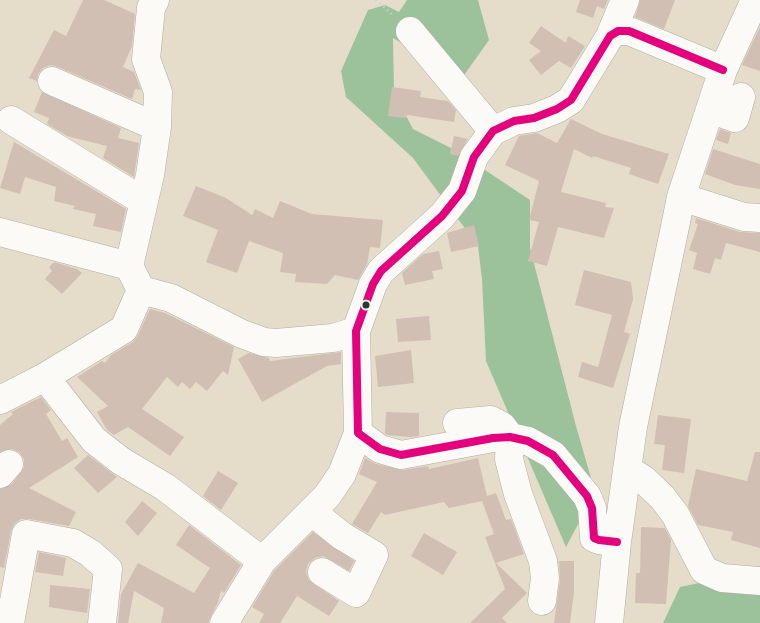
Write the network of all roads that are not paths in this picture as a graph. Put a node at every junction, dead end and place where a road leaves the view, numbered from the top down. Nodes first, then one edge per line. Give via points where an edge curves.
1 (625, 0) edge
2 (755, 0) edge
3 (146, 3) edge
4 (410, 31) dead end
5 (610, 36) junction
6 (723, 70) junction
7 (52, 81) dead end
8 (741, 98) dead end
9 (710, 110) junction
10 (11, 120) dead end
11 (157, 127) junction
12 (493, 131) junction
13 (682, 197) junction
14 (143, 201) junction
15 (760, 218) edge
16 (0, 232) edge
17 (129, 266) junction
18 (141, 290) junction
19 (356, 331) junction
20 (45, 377) junction
21 (0, 400) edge
22 (458, 424) dead end
23 (358, 433) junction
24 (510, 437) junction
25 (627, 469) junction
26 (312, 512) junction
27 (617, 542) junction
28 (262, 561) junction
29 (322, 572) dead end
30 (760, 581) edge
31 (542, 601) dead end
32 (10, 623) edge
33 (102, 623) edge
34 (224, 623) edge
35 (609, 623) edge

1 - 5 street
2 - 6 street
3 - 11 street via 146,59 158,92
4 - 12 street
5 - 6 street via 618,31 629,31
5 - 12 street via 571,100 557,110 514,121
6 - 9 street
7 - 11 street
8 - 9 street via 734,118
9 - 13 street
10 - 14 street
11 - 14 street
12 - 19 street via 474,157 462,191 442,216 381,271
13 - 15 street via 744,217
13 - 25 street via 658,301
14 - 17 street
16 - 17 street
17 - 18 street
18 - 19 street via 170,298 264,342 333,338
18 - 20 street via 124,329
19 - 23 street
20 - 21 street
20 - 28 street via 94,440 121,462 165,487
22 - 24 street via 492,420 502,426
23 - 24 street via 380,449 401,455 474,440
23 - 26 street via 342,474
24 - 27 street via 528,441 553,455 592,508 594,538
24 - 31 street via 509,459 518,494 543,561
25 - 27 street
25 - 30 street via 643,479 675,514 704,570 722,578
26 - 28 street
26 - 29 street via 342,536 374,555 356,593
27 - 35 street
28 - 34 street
32 - 33 street via 26,534 73,543 108,569

